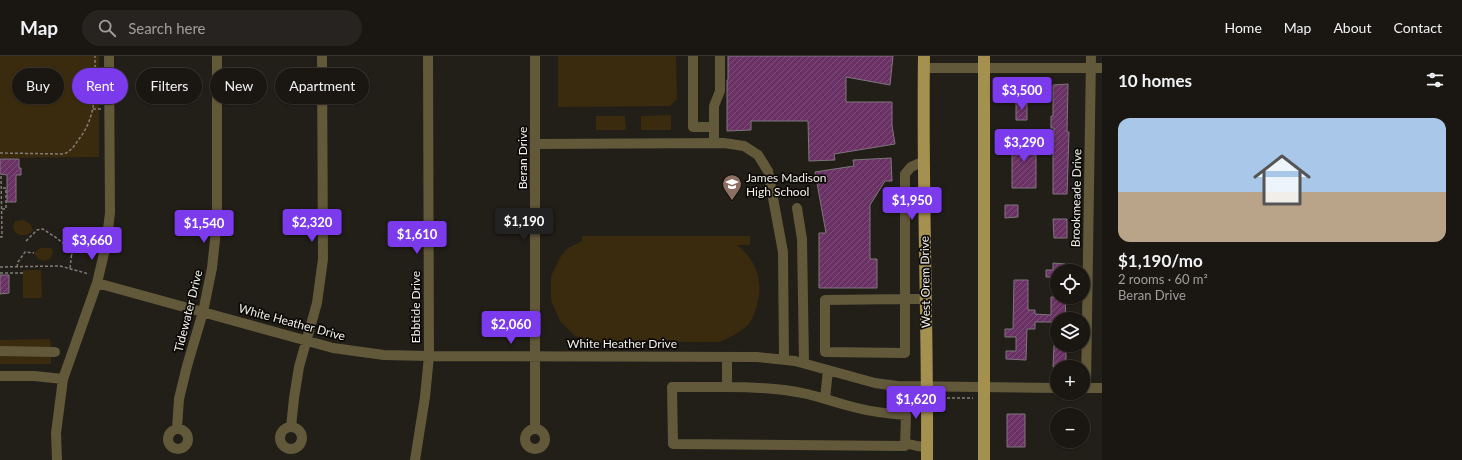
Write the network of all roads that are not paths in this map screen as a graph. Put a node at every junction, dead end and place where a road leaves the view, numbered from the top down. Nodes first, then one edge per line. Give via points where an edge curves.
1 (109, 56) edge
2 (217, 56) edge
3 (322, 56) edge
4 (428, 56) edge
5 (535, 56) edge
6 (693, 56) edge
7 (720, 56) edge
8 (1091, 56) edge
9 (984, 61) edge
10 (924, 62) edge
11 (1091, 68) junction
12 (1102, 68) edge
13 (714, 127) junction
14 (714, 143) junction
15 (535, 144) junction
16 (924, 161) junction
17 (796, 208) dead end
18 (98, 280) junction
19 (905, 299) junction
20 (925, 299) junction
21 (203, 312) junction
22 (306, 341) junction
23 (0, 351) edge
24 (54, 352) dead end
25 (825, 352) junction
26 (429, 356) junction
27 (536, 356) junction
28 (727, 357) junction
29 (784, 359) junction
30 (1086, 360) edge
31 (804, 363) junction
32 (824, 368) junction
33 (0, 376) edge
34 (63, 379) junction
35 (928, 386) junction
36 (727, 387) junction
37 (984, 388) junction
38 (1050, 388) edge
39 (1090, 388) edge
40 (1102, 388) edge
41 (825, 399) junction
42 (292, 427) dead end
43 (177, 428) dead end
44 (535, 429) dead end
45 (905, 443) junction
46 (927, 454) edge
47 (984, 455) edge
48 (415, 458) edge
49 (56, 460) edge

1 - 18 street via 110,213
2 - 21 street, Tidewater Drive via 217,221 212,268
3 - 22 street via 323,259 317,303
4 - 26 street, Ebbtide Drive
5 - 15 street, Beran Drive
6 - 13 street via 693,127
7 - 13 street via 720,91 714,106
8 - 11 street, Brookmeade Drive
9 - 10 street
9 - 11 street
9 - 37 main road
10 - 16 main road, West Orem Drive
11 - 12 street
11 - 30 street, Brookmeade Drive
13 - 14 street
14 - 15 street
14 - 29 street via 744,146 758,155 768,171 783,252
15 - 27 street, Beran Drive
16 - 19 street via 911,167 905,174
16 - 20 main road, West Orem Drive
17 - 31 street via 802,239
18 - 21 street, White Heather Drive
18 - 34 street
19 - 20 street
19 - 25 street via 904,353
19 - 25 street via 824,300
20 - 35 main road, West Orem Drive
21 - 22 street, White Heather Drive
21 - 43 street, Tidewater Drive via 179,399
22 - 26 street, White Heather Drive via 333,348 377,354
22 - 42 street via 294,398
23 - 24 street
25 - 32 street
26 - 27 street, White Heather Drive
26 - 48 street, Ebbtide Drive
27 - 28 street, White Heather Drive
27 - 44 street, Beran Drive
28 - 29 street, White Heather Drive
28 - 36 street
29 - 31 street, White Heather Drive
31 - 32 street, White Heather Drive
32 - 35 street, White Heather Drive via 875,383
32 - 41 street
33 - 34 street
34 - 49 street via 56,433
35 - 37 street, White Heather Drive
35 - 46 main road, West Orem Drive
36 - 41 street via 767,388
36 - 45 street via 672,387 672,444 905,446
37 - 38 street, White Heather Drive
37 - 47 main road
39 - 40 street
41 - 45 street via 883,413 906,415
45 - 46 street via 917,446

